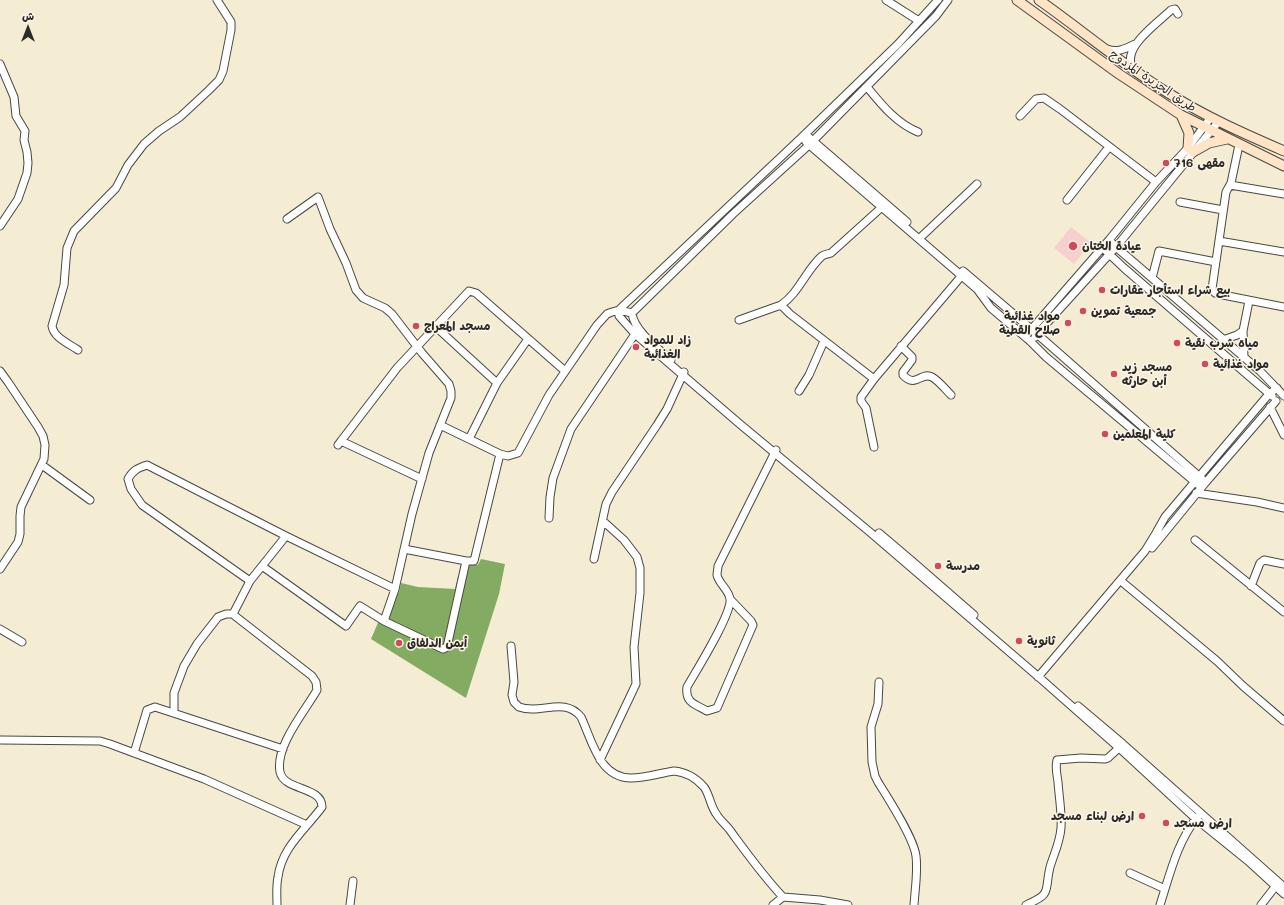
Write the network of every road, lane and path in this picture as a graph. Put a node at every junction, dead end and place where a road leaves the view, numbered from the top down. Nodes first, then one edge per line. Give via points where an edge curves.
1 (217, 0) edge
2 (886, 0) edge
3 (938, 0) edge
4 (948, 0) edge
5 (1017, 0) edge
6 (1039, 0) edge
7 (1178, 14) dead end
8 (919, 21) junction
9 (1136, 43) junction
10 (1098, 44) junction
11 (0, 64) edge
12 (1135, 72) junction
13 (866, 87) junction
14 (1181, 115) junction
15 (1020, 116) dead end
16 (1215, 119) junction
17 (1207, 129) junction
18 (918, 132) dead end
19 (803, 136) junction
20 (1227, 139) junction
21 (811, 142) junction
22 (1239, 145) junction
23 (1109, 147) junction
24 (1190, 150) junction
25 (1284, 152) edge
26 (1284, 166) edge
27 (1156, 182) junction
28 (977, 184) dead end
29 (1230, 185) junction
30 (1284, 194) edge
31 (1067, 200) dead end
32 (1180, 202) dead end
33 (882, 207) junction
34 (1224, 210) junction
35 (287, 219) dead end
36 (0, 226) edge
37 (922, 236) junction
38 (1109, 240) junction
39 (1219, 241) junction
40 (1116, 247) junction
41 (1102, 248) junction
42 (1284, 252) edge
43 (1109, 253) junction
44 (1216, 262) junction
45 (963, 274) junction
46 (1152, 278) junction
47 (1249, 301) junction
48 (781, 305) junction
49 (1284, 307) edge
50 (619, 310) junction
51 (632, 313) junction
52 (739, 320) dead end
53 (436, 327) junction
54 (1032, 329) junction
55 (1243, 331) junction
56 (635, 334) junction
57 (1038, 334) junction
58 (1028, 338) junction
59 (528, 339) junction
60 (1223, 340) junction
61 (824, 341) junction
62 (901, 346) junction
63 (417, 347) junction
64 (78, 350) dead end
65 (1244, 358) junction
66 (0, 371) edge
67 (565, 371) junction
68 (683, 373) junction
69 (874, 379) junction
70 (497, 383) junction
71 (1280, 389) edge
72 (799, 391) dead end
73 (1269, 394) junction
74 (951, 395) dead end
75 (1284, 396) edge
76 (1276, 401) junction
77 (1270, 407) junction
78 (440, 425) junction
79 (1284, 434) edge
80 (469, 439) junction
81 (874, 447) dead end
82 (775, 451) junction
83 (500, 454) junction
84 (42, 465) junction
85 (422, 479) junction
86 (1197, 479) junction
87 (1204, 484) junction
88 (1196, 493) junction
89 (90, 500) dead end
90 (1284, 508) edge
91 (549, 518) dead end
92 (603, 521) junction
93 (286, 536) junction
94 (1195, 540) dead end
95 (404, 549) junction
96 (594, 559) dead end
97 (466, 561) junction
98 (1284, 564) edge
99 (262, 566) junction
100 (0, 569) edge
101 (250, 581) junction
102 (1122, 582) junction
103 (1251, 586) junction
104 (396, 588) junction
105 (730, 599) junction
106 (1284, 612) edge
107 (232, 614) junction
108 (384, 621) junction
109 (0, 628) edge
110 (22, 642) dead end
111 (511, 646) dead end
112 (1041, 677) junction
113 (879, 682) dead end
114 (174, 713) junction
115 (1284, 721) edge
116 (0, 740) edge
117 (1121, 746) junction
118 (283, 749) junction
119 (134, 753) junction
120 (600, 760) junction
121 (1199, 816) junction
122 (307, 825) junction
123 (1130, 873) dead end
124 (353, 881) dead end
125 (1275, 887) junction
126 (1284, 887) edge
127 (1165, 889) junction
128 (1284, 894) edge
129 (783, 897) junction
130 (277, 905) edge
131 (350, 905) edge
132 (773, 905) edge
133 (848, 905) edge
134 (914, 905) edge
135 (1026, 905) edge
136 (1160, 905) edge
137 (1261, 905) edge

1 - 64 street via 230,22 231,30 219,80 180,117 144,144 128,165 116,188 74,231 70,240 65,258 64,285 52,326 58,337
2 - 8 street
3 - 8 street
4 - 13 street via 936,16
5 - 14 main road, طريق الجزيرة المزدوج via 1119,74
6 - 10 main road, طريق الجزيرة المزدوج
7 - 9 street via 1175,9 1171,10
8 - 19 street
9 - 10 street via 1116,50
9 - 12 street via 1130,56 1130,64
10 - 12 main road, طريق الجزيرة المزدوج
11 - 36 street via 14,97 16,116 25,131 28,163 18,199
12 - 16 main road, طريق الجزيرة المزدوج
13 - 18 street via 896,120 908,129
13 - 21 street
14 - 17 main road, طريق الجزيرة المزدوج
14 - 24 main road via 1189,133
15 - 23 street via 1036,99 1044,98
16 - 17 street
16 - 25 main road, طريق الجزيرة المزدوج
17 - 20 main road, طريق الجزيرة المزدوج
17 - 24 street
19 - 21 street
19 - 50 street
20 - 22 main road, طريق الجزيرة المزدوج
20 - 24 main road
21 - 33 street
21 - 37 street
21 - 51 street
22 - 26 main road, طريق الجزيرة المزدوج
22 - 29 street
23 - 27 street
23 - 31 street
24 - 27 street
24 - 40 street
27 - 38 street
28 - 37 street
29 - 30 street
29 - 34 street
32 - 34 street
33 - 45 street
33 - 48 street via 831,253 824,255 811,268 790,298
34 - 39 street
35 - 63 street via 318,197 356,290 363,298 392,314
37 - 45 street
38 - 40 street
38 - 41 street
39 - 42 street
39 - 44 street
40 - 43 street
40 - 46 street
41 - 43 street
41 - 54 street
43 - 57 street
43 - 73 street
44 - 46 street via 1159,251
44 - 47 street via 1212,287 1215,293
45 - 54 street
45 - 58 street via 992,308
45 - 62 street
46 - 60 street
47 - 49 street
47 - 55 street
48 - 52 street
48 - 61 street
50 - 51 street
50 - 56 street via 620,316
50 - 67 street via 607,314 597,325
51 - 68 street via 639,330
53 - 59 street via 467,292 472,291
53 - 63 street
53 - 70 street
54 - 57 street
54 - 58 street
55 - 60 street
55 - 65 street
56 - 68 street
56 - 91 street via 571,429 553,478
57 - 58 street
57 - 86 street
58 - 86 street via 1046,357
59 - 67 street
59 - 70 street
60 - 65 street
61 - 69 street
61 - 72 street
62 - 69 street
62 - 74 street via 912,357 903,372 906,379 914,381 925,376 932,377
63 - 78 street via 449,384 451,398
63 - 85 street via 397,368 340,443
65 - 71 street
66 - 84 street via 43,436 45,451
67 - 83 street via 549,395 518,454
68 - 82 street
68 - 92 street via 667,409 612,492 606,504
69 - 81 street via 861,397 866,408
70 - 80 street
71 - 73 street
71 - 75 street
73 - 76 street
73 - 86 street
75 - 76 street
76 - 77 street
77 - 79 street
77 - 87 street
78 - 80 street
78 - 85 street
80 - 83 street
82 - 105 street via 718,566 717,576
82 - 112 street
83 - 97 street via 474,561
84 - 89 street
84 - 100 street via 21,507 18,542
85 - 95 street
86 - 87 street
86 - 102 street via 1165,517 1151,543
87 - 88 street
88 - 90 street
88 - 102 street
92 - 96 street
92 - 120 street via 624,540 637,557 640,568 640,593 634,647 636,684
93 - 99 street
93 - 101 street via 147,465 133,472 128,479 131,489 142,505
93 - 104 street
94 - 103 street
95 - 97 street
95 - 104 street
97 - 108 street via 446,648 443,649
98 - 103 street via 1264,560 1260,563
99 - 101 street
99 - 108 street via 346,626 360,606
101 - 107 street
102 - 112 street
102 - 115 street via 1217,660
103 - 106 street
104 - 108 street
105 - 105 street via 725,618 687,687 688,700 707,711 717,708 753,625 752,620
107 - 114 street via 218,617 187,661 174,693
107 - 118 street via 312,676 316,682 317,690
109 - 110 street
111 - 120 street via 514,702 523,708 572,708 581,717
112 - 117 street
113 - 134 street via 878,704 871,727 872,762 875,776 914,847
114 - 118 street
114 - 119 street via 155,708 147,710
116 - 119 street via 100,741
117 - 121 street
117 - 135 street via 1105,759 1057,760 1061,828 1047,890 1042,898
118 - 122 street via 281,776 287,782 312,792 322,803 322,807
119 - 122 street via 204,779
120 - 129 street via 609,771 622,777 632,778 674,771 696,780 708,793 717,816
121 - 125 street
121 - 126 street
121 - 127 street via 1180,845
122 - 130 street via 291,844 280,869
123 - 127 street
124 - 131 street
125 - 128 street
125 - 137 street
127 - 136 street
129 - 132 street
129 - 133 street

